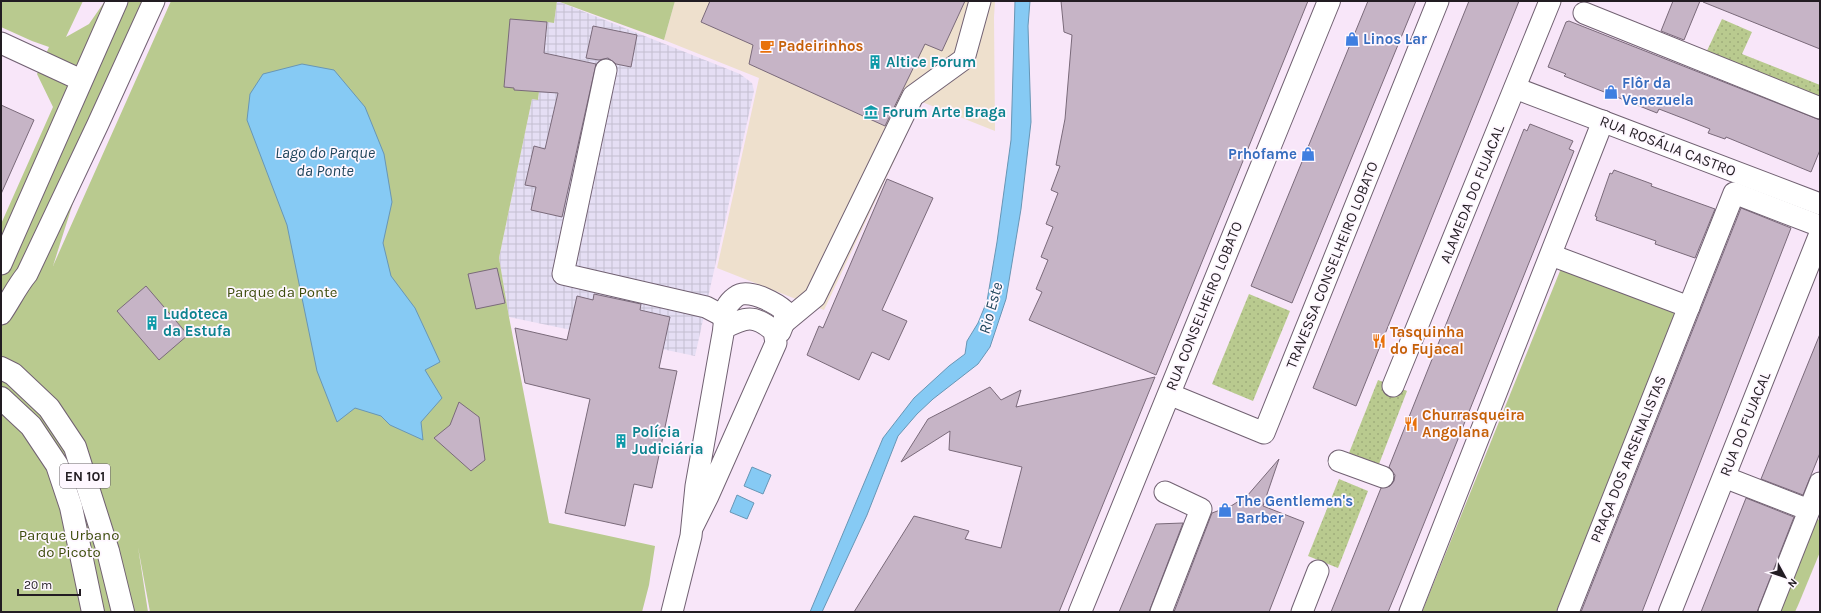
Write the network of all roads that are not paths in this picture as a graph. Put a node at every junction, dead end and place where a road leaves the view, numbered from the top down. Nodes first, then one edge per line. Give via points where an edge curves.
1 (117, 1) edge
2 (154, 1) edge
3 (980, 1) edge
4 (1329, 1) edge
5 (1438, 1) edge
6 (1550, 1) edge
7 (1584, 12) dead end
8 (1, 43) edge
9 (606, 70) dead end
10 (81, 80) junction
11 (1515, 88) junction
12 (1820, 108) edge
13 (1603, 121) junction
14 (1820, 204) edge
15 (1820, 226) edge
16 (1820, 235) edge
17 (1551, 255) junction
18 (1, 264) edge
19 (1689, 307) junction
20 (1, 314) edge
21 (724, 322) junction
22 (778, 332) junction
23 (1, 368) edge
24 (1393, 386) dead end
25 (1169, 394) junction
26 (1, 398) edge
27 (1339, 461) dead end
28 (1384, 477) dead end
29 (1724, 477) junction
30 (1820, 483) edge
31 (1165, 492) dead end
32 (1809, 510) junction
33 (692, 528) junction
34 (1318, 571) dead end
35 (93, 612) edge
36 (123, 612) edge
37 (672, 612) edge
38 (1080, 612) edge
39 (1161, 612) edge
40 (1302, 612) edge
41 (1410, 612) edge
42 (1568, 612) edge
43 (1670, 612) edge
44 (1769, 612) edge

1 - 10 street
2 - 20 street via 27,274
3 - 22 street via 964,59 913,96 815,297
4 - 25 main road, RUA CONSELHEIRO LOBATO
5 - 25 street, TRAVESSA CONSELHEIRO LOBATO via 1264,433
6 - 11 street, ALAMEDA DO FUJACAL
7 - 12 street
8 - 10 street
9 - 21 street via 562,274 706,307
10 - 18 street
11 - 13 street, RUA ROSÁLIA CASTRO
11 - 24 street, ALAMEDA DO FUJACAL
13 - 14 street, RUA ROSÁLIA CASTRO
13 - 17 street
15 - 19 street, PRAÇA DOS ARSENALISTAS via 1734,193
16 - 29 main road, RUA DO FUJACAL
17 - 19 street
17 - 41 street
19 - 42 street, PRAÇA DOS ARSENALISTAS
21 - 22 street via 726,309 733,298 741,294 759,297 786,311
21 - 33 street via 696,486
22 - 33 street
23 - 36 main road, EN 101 via 13,374 49,408 75,447 108,551
25 - 38 main road, RUA CONSELHEIRO LOBATO
26 - 35 main road, EN 101 via 31,426 57,465 71,507
27 - 28 street
29 - 32 street
29 - 43 main road, RUA DO FUJACAL
30 - 32 street
31 - 39 street via 1201,509
32 - 44 street
33 - 37 street
34 - 40 street

